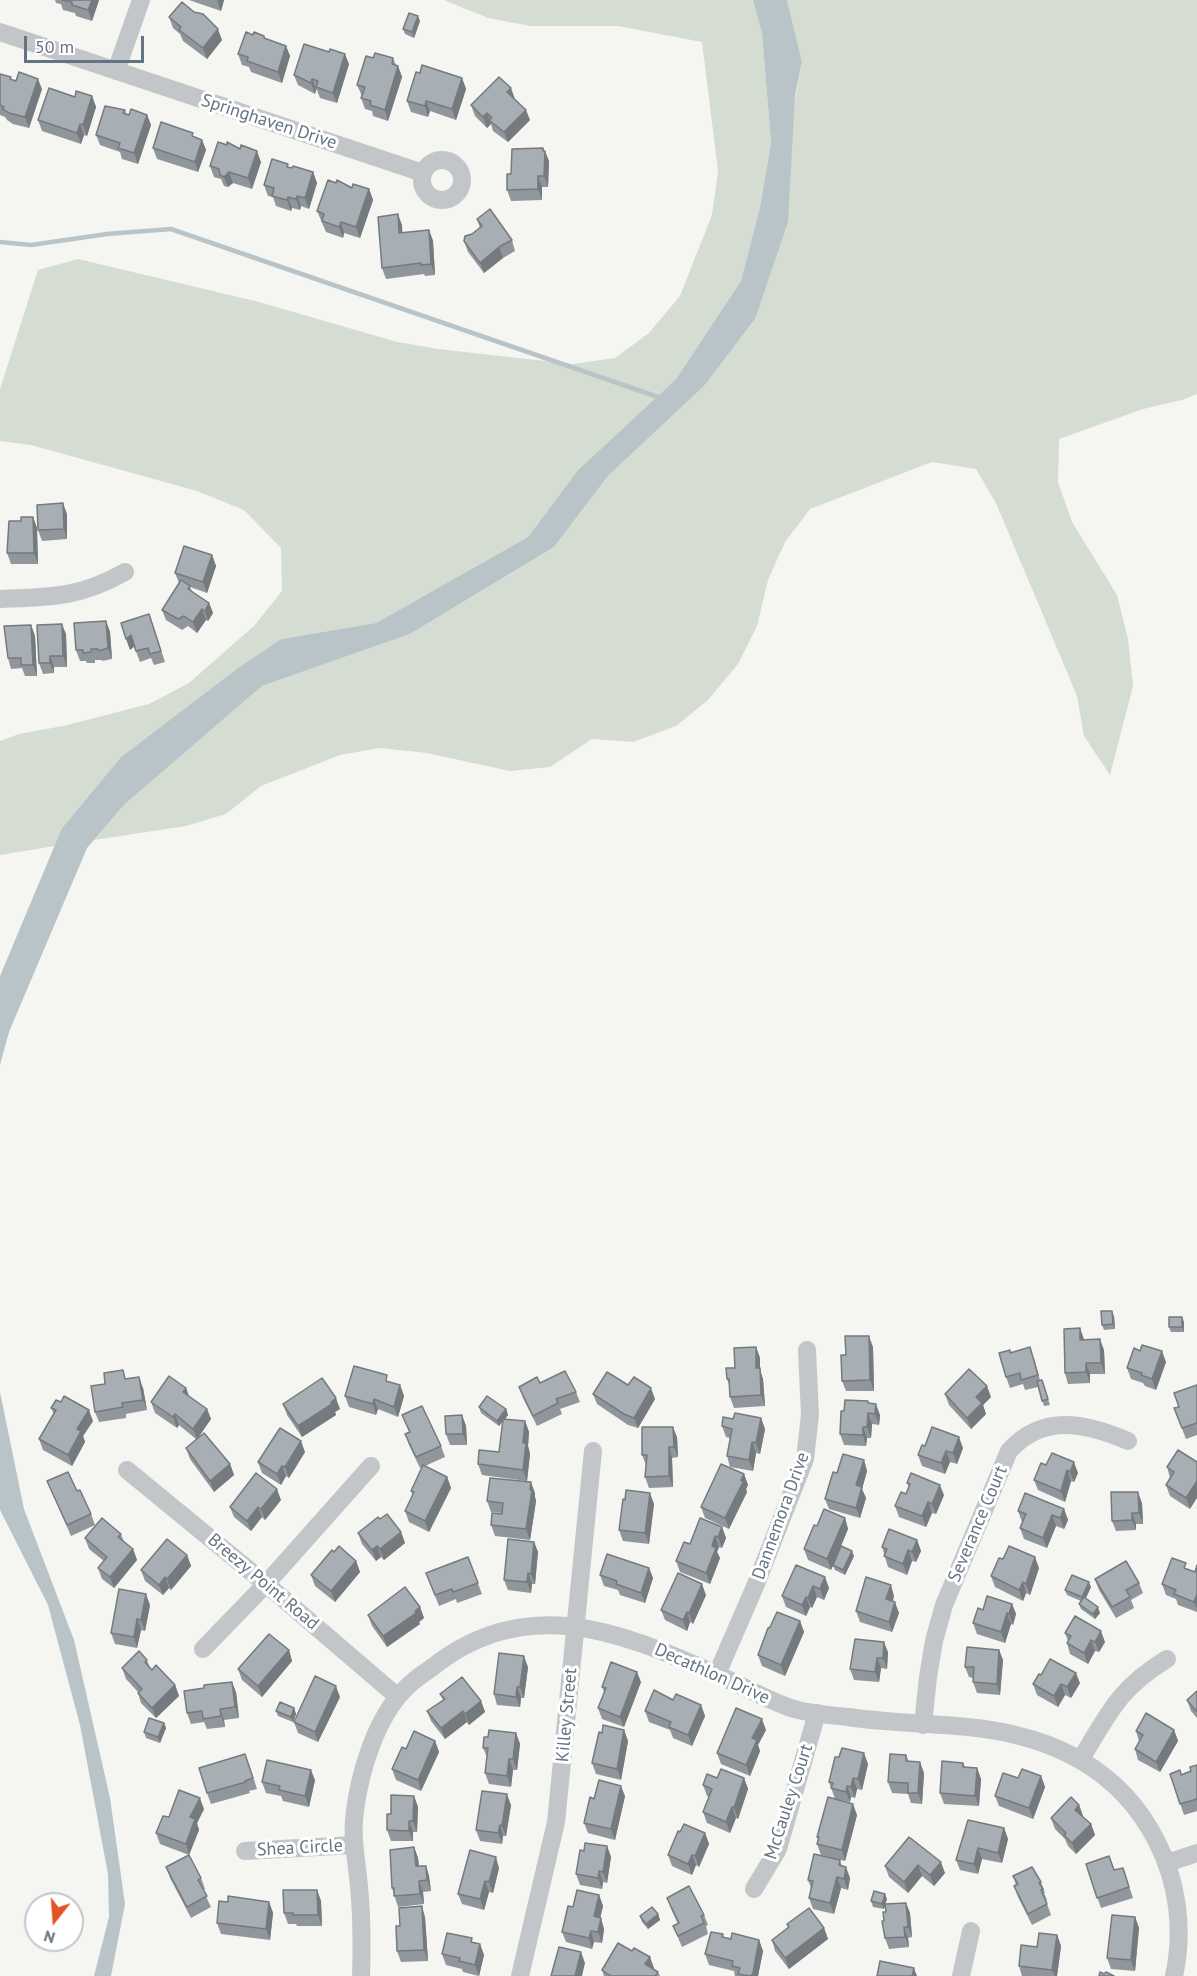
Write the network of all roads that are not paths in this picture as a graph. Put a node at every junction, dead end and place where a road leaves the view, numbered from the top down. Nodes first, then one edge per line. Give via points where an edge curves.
1 (141, 0) edge
2 (0, 32) edge
3 (116, 71) junction
4 (423, 172) dead end
5 (125, 572) dead end
6 (0, 600) edge
7 (807, 1350) dead end
8 (1128, 1441) dead end
9 (593, 1451) dead end
10 (371, 1466) dead end
11 (127, 1470) dead end
12 (266, 1584) junction
13 (574, 1627) junction
14 (202, 1649) dead end
15 (1167, 1659) dead end
16 (717, 1674) junction
17 (398, 1697) junction
18 (817, 1713) junction
19 (923, 1725) junction
20 (1081, 1759) junction
21 (354, 1845) junction
22 (245, 1851) dead end
23 (1197, 1853) edge
24 (1167, 1863) junction
25 (754, 1889) dead end
26 (970, 1931) dead end
27 (361, 1976) edge
28 (520, 1976) edge
29 (961, 1976) edge
30 (1174, 1976) edge

1 - 3 street
2 - 3 street, Springhaven Drive
3 - 4 street, Springhaven Drive
5 - 6 street via 76,594
7 - 16 street, Dannemora Drive via 810,1415 805,1459
8 - 19 street, Severance Court via 1089,1427 1065,1425 1030,1432 1009,1451 944,1605 934,1641
9 - 13 street, Killey Street
10 - 12 street
11 - 12 street, Breezy Point Road
12 - 14 street
12 - 17 street, Breezy Point Road
13 - 16 street, Decathlon Drive via 616,1634
13 - 17 street, Decathlon Drive via 555,1623 492,1632 451,1651
13 - 28 street, Killey Street via 556,1822
15 - 20 street via 1146,1672 1115,1702
16 - 18 street, Decathlon Drive via 794,1709
17 - 21 street, Decathlon Drive via 366,1758 354,1812
18 - 19 street, Decathlon Drive
18 - 25 street, McCauley Court via 778,1849
19 - 20 street, Decathlon Drive via 1003,1732
20 - 24 street, Decathlon Drive via 1135,1806
21 - 22 street, Shea Circle
21 - 27 street, Decathlon Drive via 361,1904
23 - 24 street
24 - 30 street, Decathlon Drive via 1178,1908
26 - 29 street

